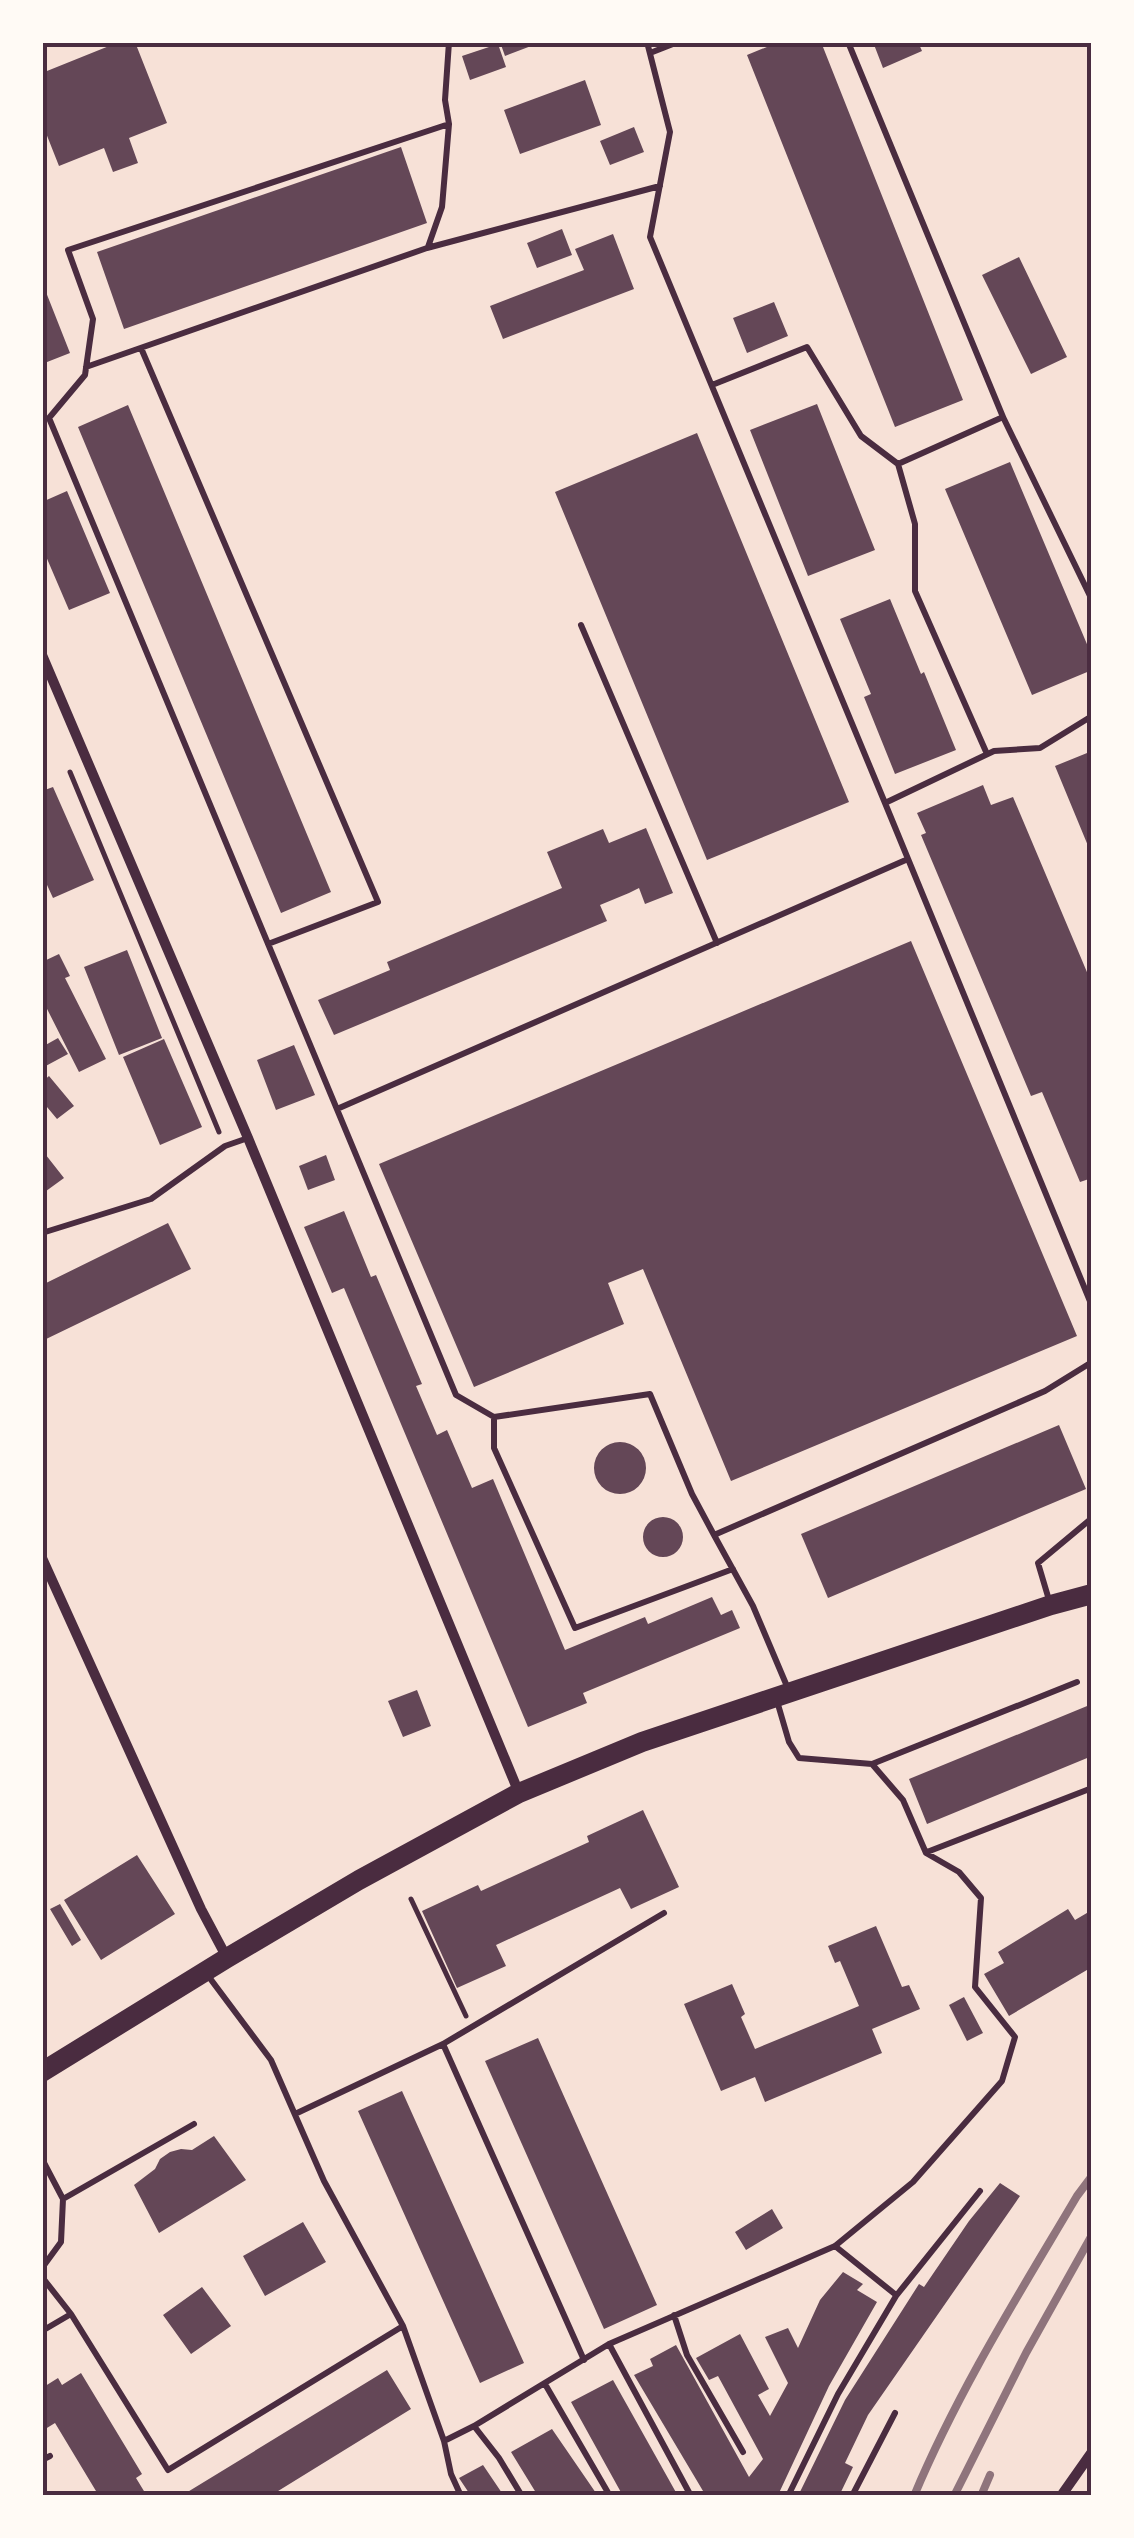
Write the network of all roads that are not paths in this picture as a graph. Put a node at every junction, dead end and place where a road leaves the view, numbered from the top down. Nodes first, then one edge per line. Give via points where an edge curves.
1 (449, 42) edge
2 (647, 42) edge
3 (678, 42) edge
4 (848, 42) edge
5 (650, 53) junction
6 (448, 124) junction
7 (660, 186) junction
8 (427, 248) junction
9 (141, 348) junction
10 (86, 367) junction
11 (712, 385) junction
12 (1003, 417) junction
13 (898, 464) junction
14 (1092, 600) edge
15 (581, 625) dead end
16 (42, 654) edge
17 (1092, 716) edge
18 (987, 754) junction
19 (886, 803) junction
20 (908, 859) junction
21 (717, 943) junction
22 (268, 944) junction
23 (336, 1109) junction
24 (248, 1138) junction
25 (42, 1234) edge
26 (1092, 1306) edge
27 (1092, 1362) edge
28 (494, 1417) junction
29 (1092, 1518) edge
30 (714, 1535) junction
31 (42, 1558) edge
32 (733, 1569) junction
33 (1092, 1594) edge
34 (1051, 1605) junction
35 (1077, 1682) dead end
36 (783, 1695) junction
37 (872, 1764) junction
38 (1092, 1788) edge
39 (519, 1793) junction
40 (926, 1853) junction
41 (664, 1913) dead end
42 (227, 1958) junction
43 (206, 1972) junction
44 (444, 2044) junction
45 (42, 2072) edge
46 (295, 2114) junction
47 (194, 2124) dead end
48 (42, 2159) edge
49 (980, 2192) dead end
50 (63, 2199) junction
51 (834, 2246) junction
52 (42, 2268) edge
53 (42, 2277) edge
54 (896, 2296) junction
55 (71, 2314) junction
56 (674, 2315) junction
57 (403, 2326) junction
58 (42, 2331) edge
59 (609, 2344) junction
60 (584, 2360) junction
61 (545, 2384) junction
62 (895, 2413) dead end
63 (474, 2426) junction
64 (444, 2441) junction
65 (743, 2452) dead end
66 (1092, 2452) edge
67 (461, 2496) edge
68 (522, 2496) edge
69 (610, 2496) edge
70 (691, 2496) edge
71 (788, 2496) edge
72 (852, 2496) edge
73 (1061, 2496) edge

1 - 6 lane
2 - 5 lane
3 - 5 lane
4 - 12 lane
5 - 7 lane via 670,132
6 - 8 lane via 442,207
6 - 10 lane via 68,250 93,319
7 - 8 lane
7 - 11 lane via 650,237
8 - 9 lane
9 - 10 lane
9 - 22 lane via 378,902
10 - 22 lane via 49,418
11 - 13 lane via 806,347 861,436
11 - 19 lane
12 - 13 lane
12 - 14 lane
13 - 18 lane via 915,524 915,592
15 - 21 lane
16 - 24 street
17 - 18 lane via 1040,748
18 - 19 lane
19 - 20 lane
20 - 21 lane
20 - 26 lane
21 - 23 lane
22 - 23 lane
23 - 28 lane via 456,1395
24 - 25 lane via 225,1146 151,1199
24 - 39 street
27 - 30 lane via 1044,1391
28 - 30 lane via 650,1394
28 - 32 lane via 494,1448 574,1628
29 - 34 lane via 1038,1562
30 - 32 lane
31 - 42 street
32 - 36 lane
33 - 34 main road
34 - 36 main road
35 - 37 lane
36 - 37 lane via 789,1742 799,1758
36 - 39 main road via 642,1742
37 - 40 lane via 903,1800
38 - 40 lane
39 - 42 main road
40 - 51 lane via 959,1872 981,1898 975,1987 1015,2037 1002,2080 914,2182
41 - 44 lane
42 - 43 main road
43 - 45 main road
43 - 46 lane via 270,2060
44 - 46 lane
44 - 60 lane
46 - 57 lane
47 - 50 lane
48 - 50 lane
49 - 54 lane
50 - 52 lane via 61,2242
51 - 54 lane
51 - 56 lane
53 - 55 lane
54 - 71 lane
55 - 57 lane via 168,2470
55 - 58 lane
56 - 59 lane
56 - 65 lane via 687,2355
57 - 64 lane
59 - 60 lane
59 - 70 lane
60 - 61 lane
61 - 63 lane
61 - 69 lane
62 - 72 lane
63 - 64 lane
63 - 68 lane
64 - 67 lane
66 - 73 street

